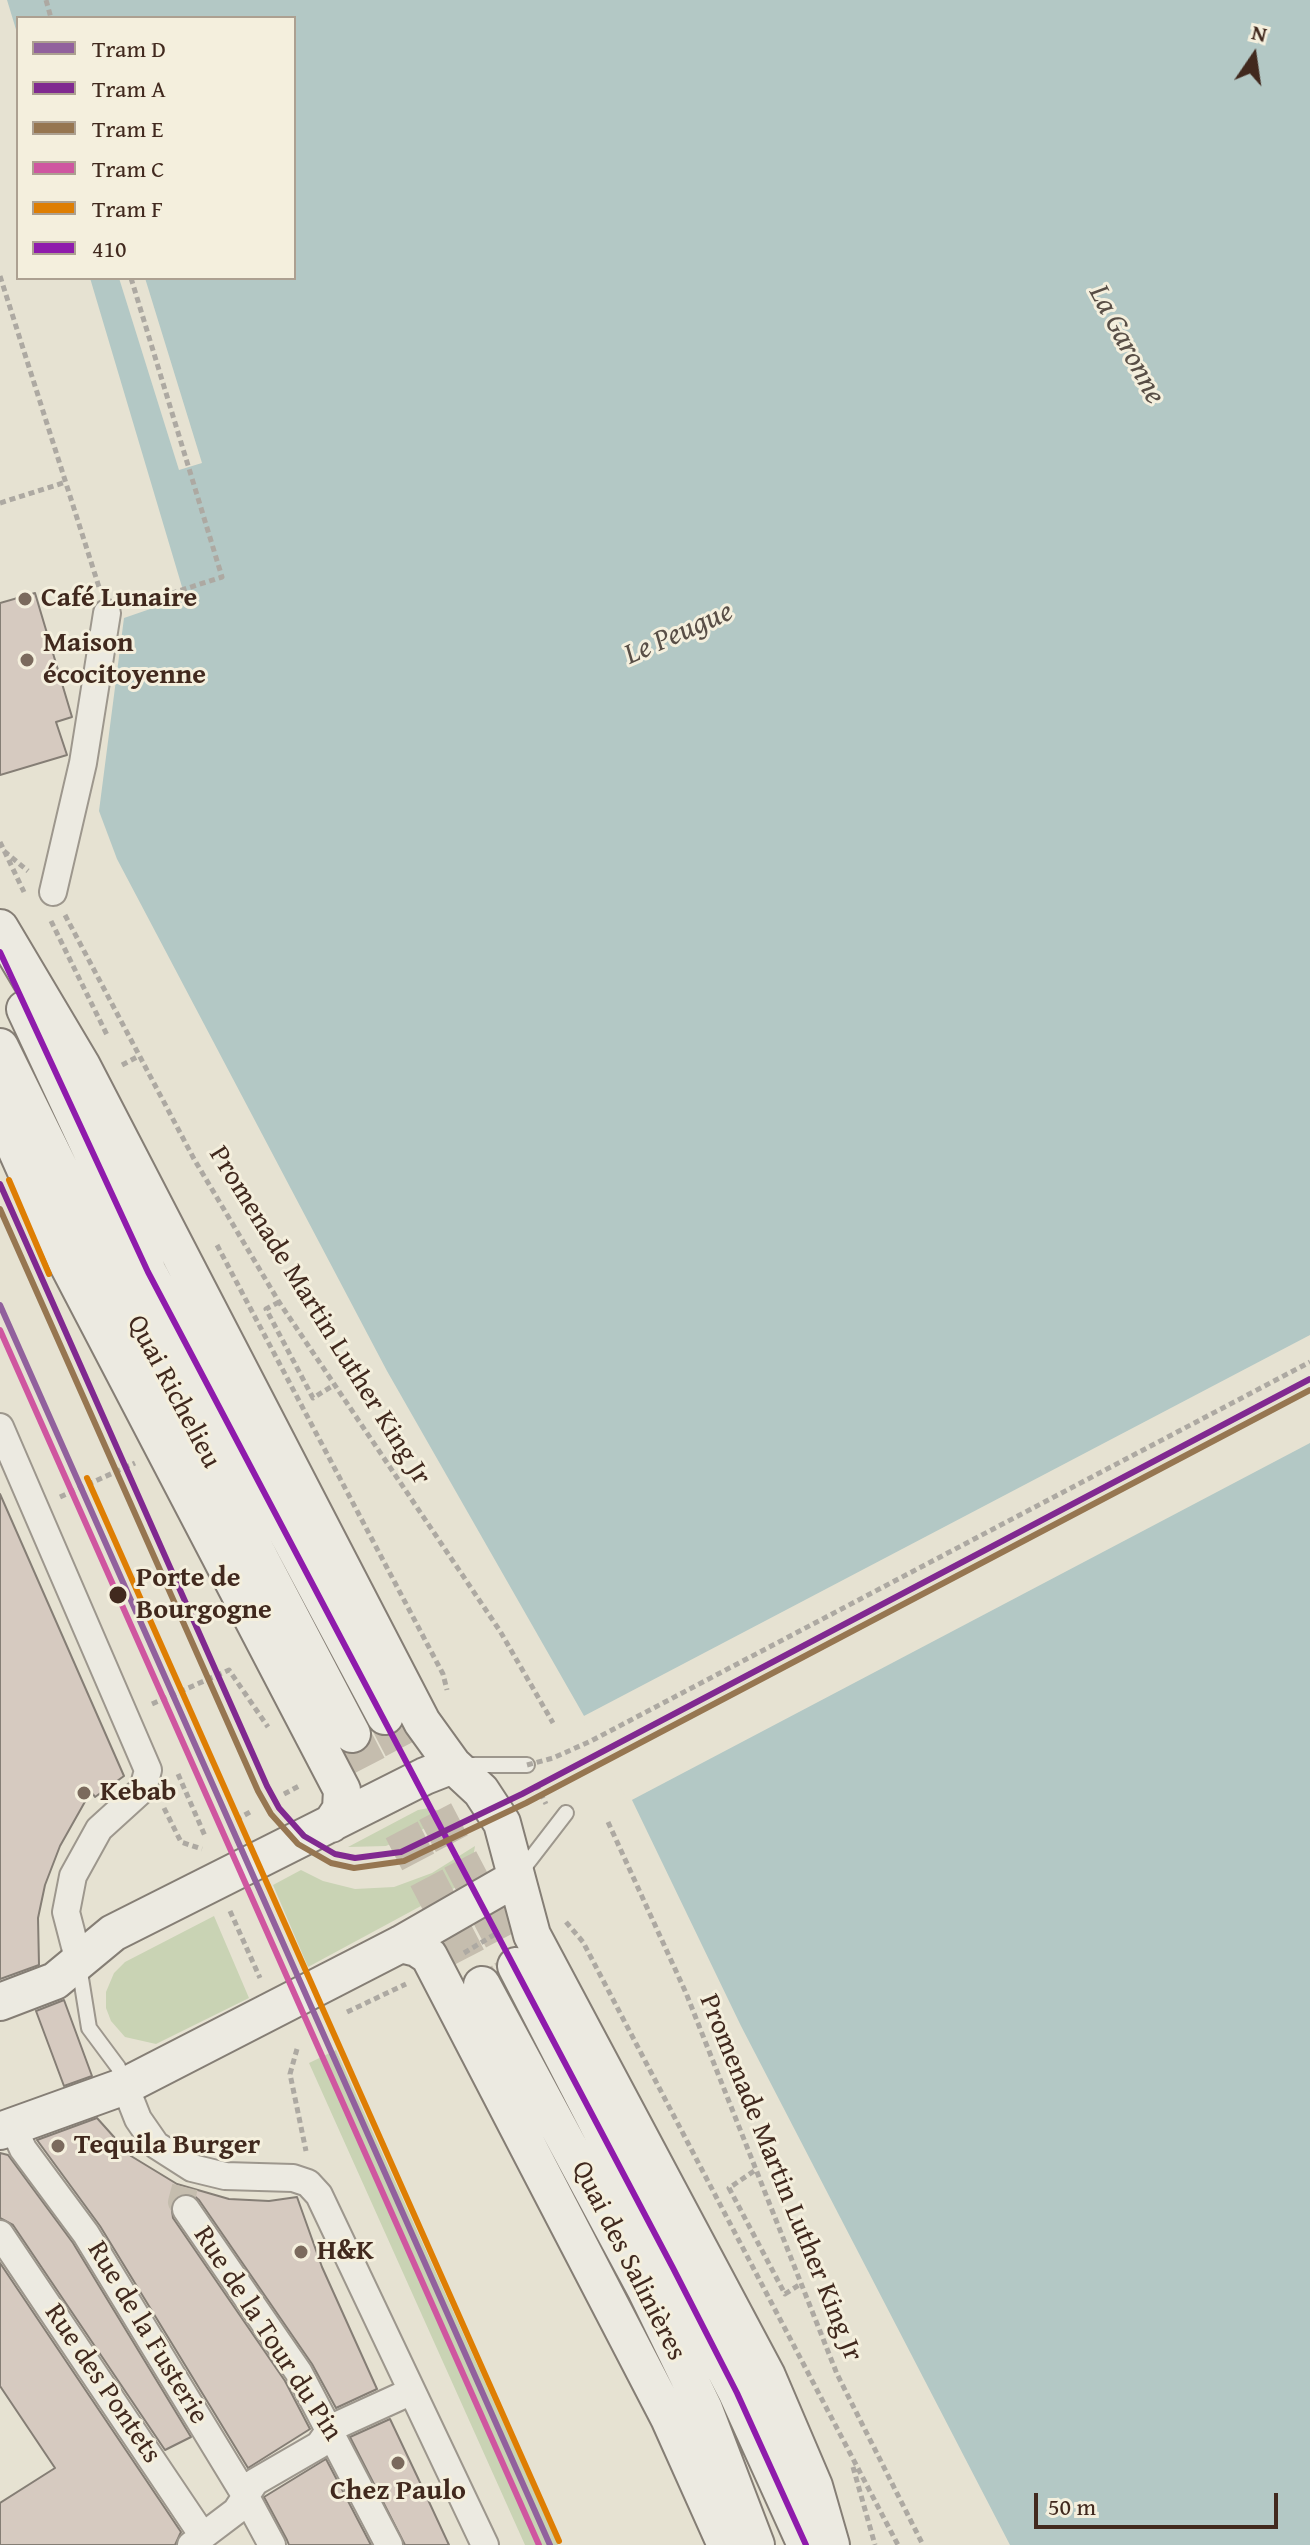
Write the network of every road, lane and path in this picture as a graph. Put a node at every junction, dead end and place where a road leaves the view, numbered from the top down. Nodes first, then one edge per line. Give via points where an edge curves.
1 (0, 276) edge
2 (132, 280) edge
3 (66, 482) junction
4 (0, 503) edge
5 (107, 613) junction
6 (0, 842) edge
7 (53, 892) junction
8 (0, 928) edge
9 (0, 952) edge
10 (0, 1047) edge
11 (139, 1056) junction
12 (122, 1065) junction
13 (127, 1076) dead end
14 (0, 1101) edge
15 (212, 1236) dead end
16 (279, 1302) junction
17 (291, 1356) junction
18 (279, 1362) junction
19 (1310, 1362) edge
20 (334, 1385) junction
21 (0, 1427) edge
22 (134, 1464) dead end
23 (58, 1498) dead end
24 (448, 1696) dead end
25 (149, 1706) dead end
26 (385, 1716) tunnel mouth
27 (553, 1723) dead end
28 (271, 1733) dead end
29 (352, 1734) tunnel mouth
30 (453, 1765) junction
31 (527, 1765) junction
32 (161, 1767) junction
33 (297, 1770) dead end
34 (305, 1783) dead end
35 (250, 1812) dead end
36 (566, 1813) dead end
37 (236, 1820) dead end
38 (608, 1822) dead end
39 (331, 1824) junction
40 (556, 1825) junction
41 (205, 1836) dead end
42 (181, 1842) dead end
43 (202, 1849) dead end
44 (516, 1878) junction
45 (228, 1906) dead end
46 (563, 1919) dead end
47 (504, 1927) dead end
48 (401, 1944) junction
49 (453, 1959) dead end
50 (79, 1962) junction
51 (516, 1966) tunnel mouth
52 (482, 1985) tunnel mouth
53 (266, 1990) dead end
54 (0, 2002) edge
55 (297, 2049) dead end
56 (125, 2086) junction
57 (7, 2129) edge
58 (754, 2171) junction
59 (308, 2174) junction
60 (187, 2188) junction
61 (0, 2234) edge
62 (759, 2245) junction
63 (746, 2253) junction
64 (799, 2285) junction
65 (410, 2392) junction
66 (331, 2428) junction
67 (850, 2454) junction
68 (245, 2495) junction
69 (197, 2540) edge
70 (272, 2545) edge
71 (389, 2545) edge
72 (485, 2545) edge
73 (726, 2545) edge
74 (756, 2545) edge
75 (806, 2545) edge
76 (831, 2545) edge
77 (875, 2545) edge
78 (898, 2545) edge
79 (923, 2545) edge

1 - 3 path
2 - 5 path via 222,577
3 - 4 path
3 - 5 path
5 - 7 street via 83,763
6 - 7 path, Promenade Martin Luther King Jr
7 - 11 path, Promenade Martin Luther King Jr
7 - 12 path via 51,922
8 - 30 main road via 82,1066 422,1722
9 - 26 main road, Quai Richelieu via 148,1272
10 - 29 main road, Quai Richelieu via 122,1295
11 - 12 path
11 - 16 path, Promenade Martin Luther King Jr
12 - 13 path
14 - 39 main road via 67,1263 342,1790 341,1809
15 - 18 path
16 - 17 path via 266,1309
16 - 20 path, Promenade Martin Luther King Jr
17 - 18 path
17 - 20 path via 313,1398
18 - 24 path via 443,1674
19 - 31 path, bridge via 591,1741
20 - 27 path, Promenade Martin Luther King Jr via 500,1631
21 - 32 street
22 - 23 path
25 - 28 path via 229,1670
30 - 31 lane
30 - 39 main road
30 - 44 main road via 494,1807
31 - 40 path
32 - 41 path
32 - 50 street via 99,1829 73,1876 66,1912
33 - 34 path
35 - 37 path
36 - 40 lane
38 - 58 path, Promenade Martin Luther King Jr via 686,1993
39 - 50 main road via 113,1933
40 - 44 lane
42 - 43 path
44 - 48 main road
44 - 76 main road via 532,1935 767,2376 814,2486
45 - 53 path
46 - 63 path via 583,1942
47 - 49 path
48 - 56 main road
48 - 73 main road via 429,1956 669,2418
50 - 54 main road via 55,1981
50 - 56 lane via 89,2028 118,2067
51 - 75 main road, Quai des Salinières via 737,2393
52 - 74 main road, Quai des Salinières via 646,2290 704,2409
55 - 59 path via 290,2074
56 - 57 main road
56 - 60 street via 138,2119
57 - 68 street, Rue de la Fusterie via 86,2234
58 - 62 path via 729,2188
58 - 64 path, Promenade Martin Luther King Jr
59 - 60 street via 225,2176
59 - 65 street
60 - 66 street, Rue de la Tour du Pin
61 - 69 street, Rue des Pontets
62 - 63 path
62 - 64 path via 785,2294
63 - 67 path
64 - 79 path, Promenade Martin Luther King Jr via 837,2374
65 - 66 street
65 - 72 street
66 - 68 street via 319,2445 255,2482
66 - 71 street, Rue de la Tour du Pin
67 - 77 path
67 - 78 path
68 - 69 street via 236,2511
68 - 70 street, Rue de la Fusterie

